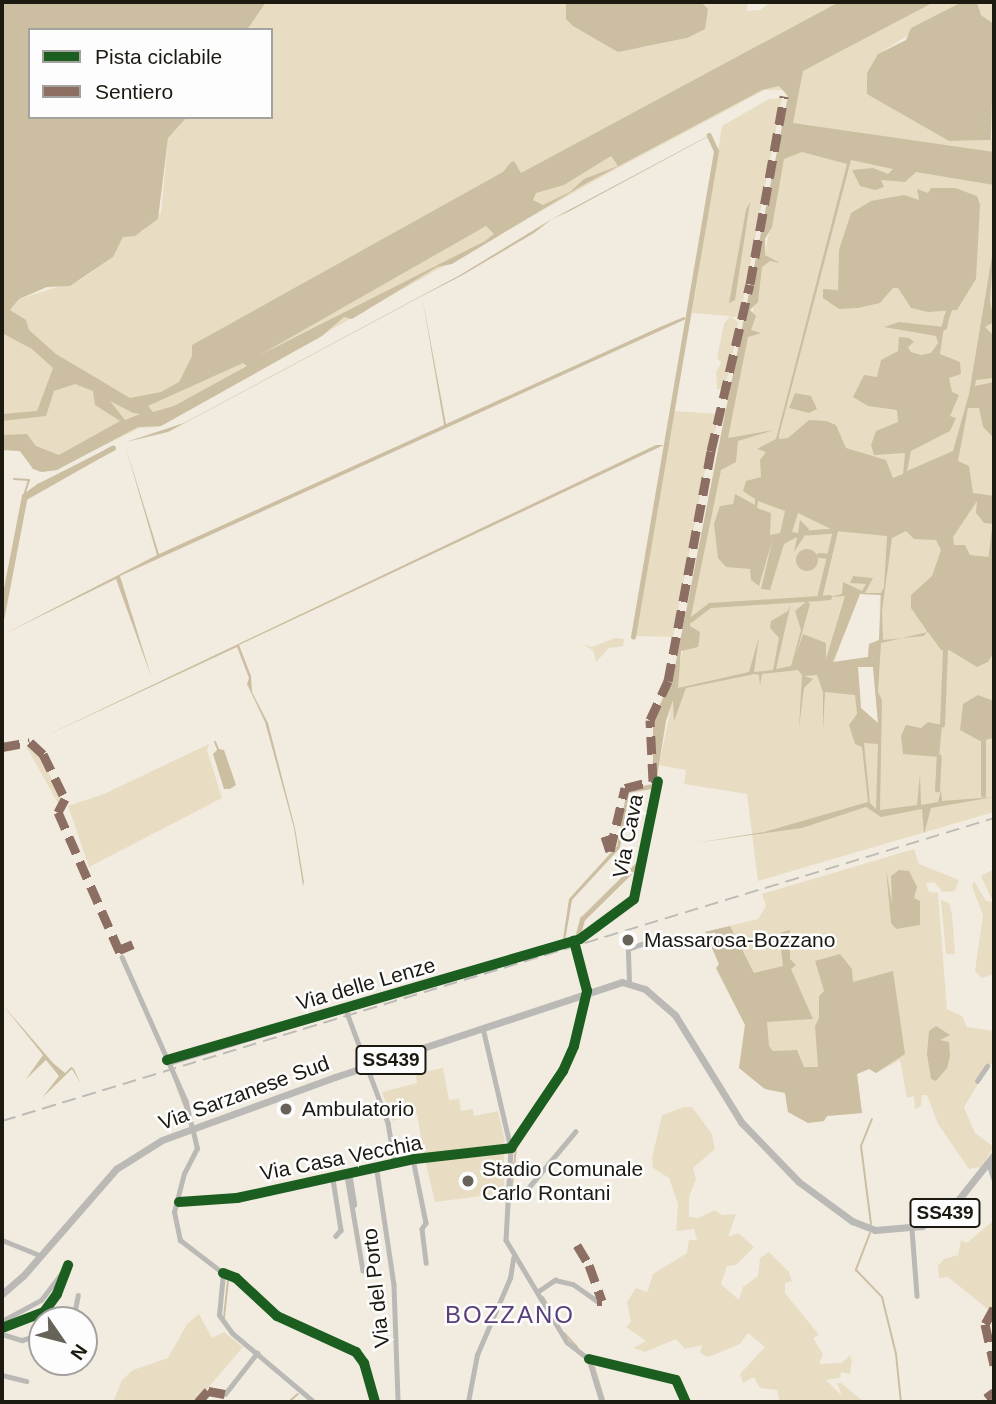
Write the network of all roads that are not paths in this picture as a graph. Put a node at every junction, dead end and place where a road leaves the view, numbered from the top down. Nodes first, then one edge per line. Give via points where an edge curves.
1 (658, 781) dead end
2 (574, 941) junction
3 (650, 941) dead end
4 (122, 957) dead end
5 (629, 982) junction
6 (589, 990) junction
7 (346, 1010) junction
8 (483, 1028) junction
9 (168, 1062) junction
10 (987, 1066) dead end
11 (368, 1067) junction
12 (977, 1081) dead end
13 (192, 1127) junction
14 (575, 1132) dead end
15 (511, 1148) junction
16 (992, 1157) edge
17 (413, 1159) junction
18 (395, 1164) junction
19 (377, 1171) junction
20 (349, 1176) junction
21 (332, 1179) junction
22 (994, 1179) edge
23 (509, 1198) junction
24 (179, 1202) junction
25 (955, 1204) junction
26 (959, 1213) dead end
27 (357, 1220) dead end
28 (912, 1229) junction
29 (337, 1236) dead end
30 (2, 1240) edge
31 (39, 1255) junction
32 (513, 1257) junction
33 (426, 1263) dead end
34 (363, 1271) dead end
35 (223, 1273) junction
36 (539, 1291) junction
37 (2, 1294) edge
38 (78, 1295) dead end
39 (917, 1296) dead end
40 (597, 1301) dead end
41 (76, 1306) edge
42 (2, 1321) edge
43 (2, 1328) edge
44 (2, 1334) edge
45 (28, 1338) edge
46 (257, 1353) junction
47 (590, 1359) junction
48 (2, 1375) edge
49 (26, 1381) dead end
50 (225, 1394) dead end
51 (314, 1402) edge
52 (375, 1402) edge
53 (398, 1402) edge
54 (468, 1402) edge
55 (602, 1402) edge
56 (686, 1402) edge

1 - 2 street, Via Cava via 634,899
2 - 6 street
2 - 7 street, Via delle Lenze
3 - 5 street via 628,949
4 - 9 street
5 - 6 main road, SS439
5 - 28 main road, SS439 via 675,1015 704,1058 723,1098 771,1155 812,1193 871,1229
6 - 8 main road, Via Sarzanese Sud / SS439
6 - 15 street via 568,1061
7 - 9 street, Via delle Lenze
7 - 11 street
8 - 11 main road, Via Sarzanese Sud / SS439
8 - 15 street
9 - 13 street
10 - 12 street
11 - 13 main road, Via Sarzanese Sud / SS439
11 - 18 street via 388,1123
13 - 24 street via 197,1148 184,1173
13 - 31 main road, Via Sarzanese Sud / SS439 via 116,1169
14 - 23 street via 530,1187
15 - 17 street, Via Casa Vecchia
15 - 23 street
16 - 22 street
16 - 25 main road, SS439
17 - 18 street, Via Casa Vecchia
17 - 33 street via 426,1223 422,1229
18 - 19 street, Via Casa Vecchia
19 - 20 street, Via Casa Vecchia
19 - 53 street, Via del Porto via 394,1285
20 - 21 street, Via Casa Vecchia
20 - 27 street, Via Casa Vecchia
20 - 34 street
21 - 24 street, Via Casa Vecchia via 237,1198
21 - 29 street via 341,1230
23 - 32 street via 504,1228
24 - 35 street via 174,1227 180,1240
25 - 26 street
25 - 28 main road, SS439
28 - 39 street
30 - 31 street
31 - 37 main road, Via Sarzanese Sud / SS439
32 - 36 street
32 - 54 street via 514,1266 477,1355
35 - 46 street via 223,1323
35 - 52 street via 236,1278 277,1316 356,1352 364,1363
36 - 40 street via 555,1280 573,1284
36 - 47 street via 567,1342
38 - 41 street
42 - 43 street via 41,1300 68,1265 44,1312
44 - 45 street
46 - 50 street
46 - 51 street
47 - 55 street
47 - 56 street via 676,1380
48 - 49 street

